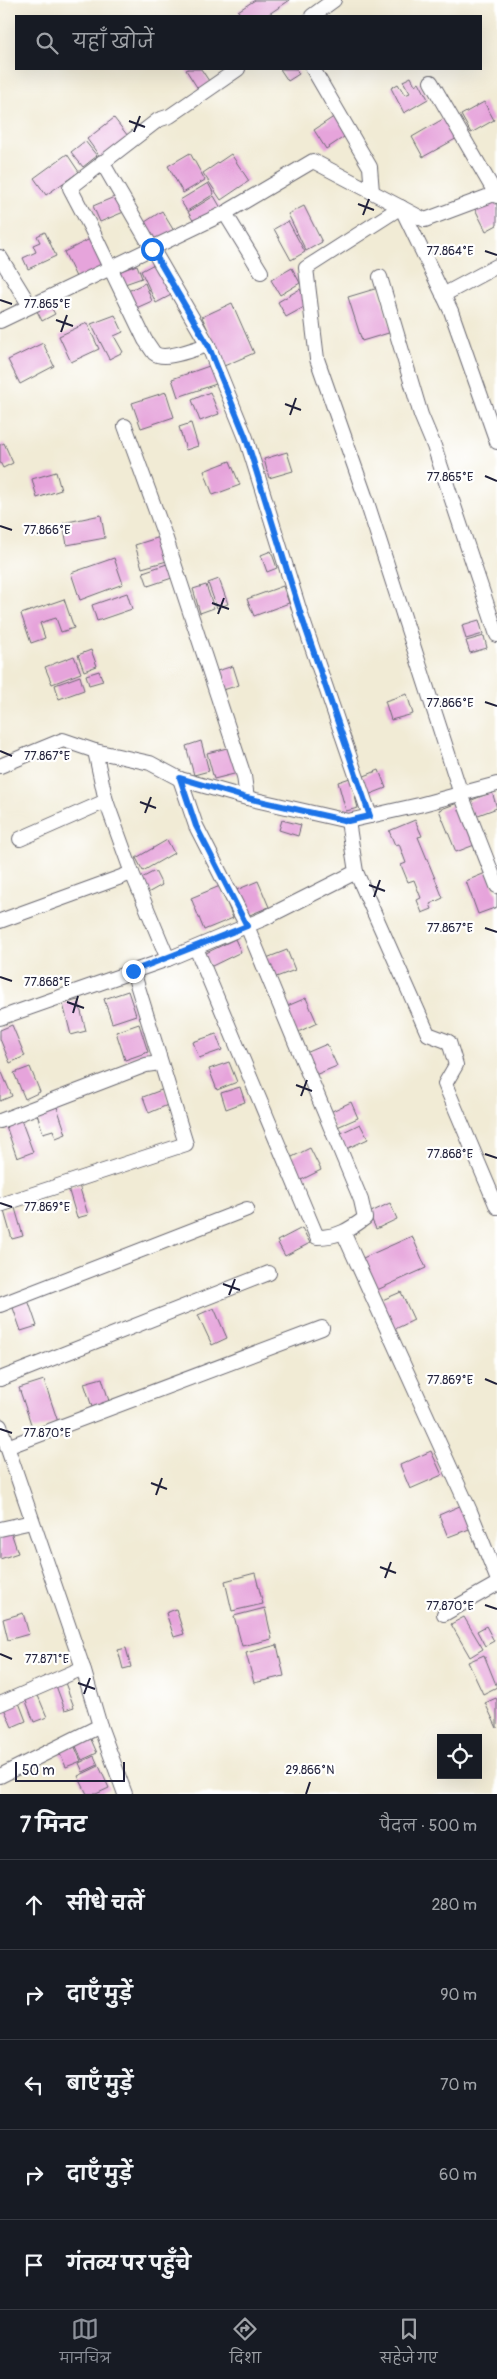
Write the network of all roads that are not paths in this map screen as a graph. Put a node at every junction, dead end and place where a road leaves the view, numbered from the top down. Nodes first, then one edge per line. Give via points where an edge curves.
1 (334, 0) edge
2 (313, 15) edge
3 (237, 70) edge
4 (314, 70) edge
5 (431, 82) dead end
6 (102, 162) junction
7 (372, 192) junction
8 (497, 194) edge
9 (401, 208) junction
10 (225, 213) junction
11 (152, 249) junction
12 (0, 256) edge
13 (497, 266) edge
14 (110, 267) junction
15 (261, 272) dead end
16 (380, 277) dead end
17 (443, 295) junction
18 (30, 306) junction
19 (0, 321) edge
20 (208, 345) junction
21 (125, 426) dead end
22 (497, 442) edge
23 (497, 635) edge
24 (95, 751) junction
25 (0, 766) edge
26 (180, 778) junction
27 (497, 784) edge
28 (461, 794) junction
29 (247, 798) junction
30 (106, 801) junction
31 (370, 816) junction
32 (348, 821) junction
33 (20, 839) dead end
34 (356, 872) junction
35 (132, 873) junction
36 (497, 886) edge
37 (0, 921) edge
38 (247, 926) junction
39 (196, 948) junction
40 (168, 959) junction
41 (133, 971) junction
42 (0, 1018) edge
43 (160, 1063) junction
44 (0, 1121) edge
45 (0, 1205) edge
46 (497, 1207) edge
47 (248, 1209) dead end
48 (344, 1234) junction
49 (269, 1273) dead end
50 (0, 1305) edge
51 (322, 1328) dead end
52 (0, 1379) edge
53 (3, 1438) edge
54 (32, 1522) junction
55 (0, 1529) edge
56 (497, 1578) edge
57 (497, 1584) edge
58 (444, 1614) dead end
59 (83, 1668) junction
60 (0, 1704) edge
61 (100, 1726) junction
62 (0, 1776) edge
63 (120, 1792) edge

1 - 2 street
3 - 6 street via 170,116 158,120
4 - 7 street via 370,167
5 - 8 street
6 - 11 street
6 - 14 street via 70,188
7 - 9 street
7 - 10 street via 313,161
8 - 9 street via 425,220
9 - 17 street
9 - 28 street via 306,268 317,360 365,496
10 - 11 street
10 - 15 street
11 - 14 street
11 - 20 street
12 - 18 street
13 - 17 street
14 - 18 street
14 - 20 street via 144,340 155,354 173,356
16 - 23 street via 421,416
17 - 22 street
18 - 19 street
20 - 31 street via 246,438 301,615
21 - 29 street via 235,748
24 - 25 street via 63,740
24 - 26 street via 150,763
24 - 30 street
26 - 29 street
26 - 38 street via 196,826
27 - 28 street
28 - 31 street
28 - 36 street
29 - 32 street
30 - 33 street
30 - 35 street
31 - 32 street
32 - 34 street
34 - 38 street
34 - 46 street via 428,1034 449,1042 456,1065 445,1084
35 - 37 street
35 - 40 street
38 - 39 street
38 - 48 street via 366,1218
39 - 40 street
39 - 48 street via 317,1238
40 - 41 street
41 - 42 street
41 - 43 street
43 - 44 street via 146,1065
43 - 45 street via 186,1144
47 - 50 street
48 - 56 street via 470,1511
49 - 52 street
51 - 53 street
53 - 54 street
54 - 55 street
54 - 59 street
57 - 58 street
59 - 60 street
59 - 61 street
61 - 62 street
61 - 63 street

